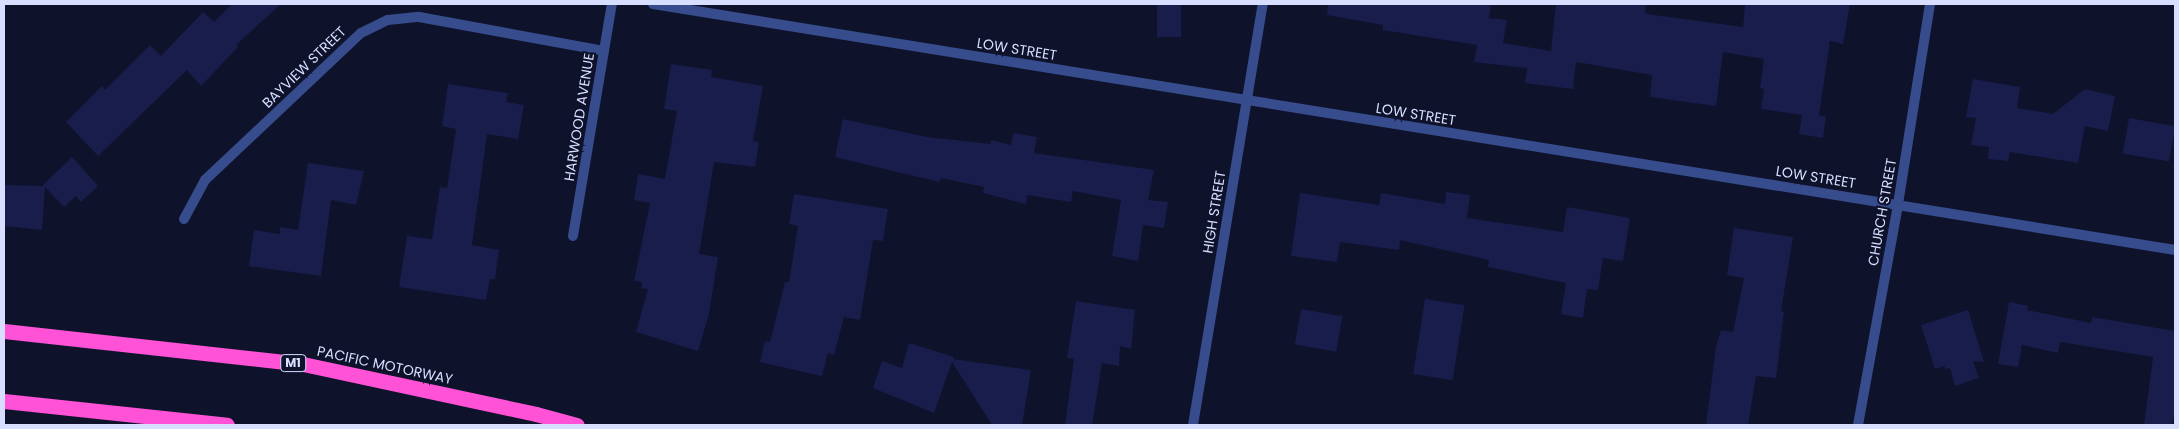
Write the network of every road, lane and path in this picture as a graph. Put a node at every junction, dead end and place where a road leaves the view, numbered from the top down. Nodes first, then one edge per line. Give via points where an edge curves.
1 (612, 4) edge
2 (654, 4) edge
3 (1263, 4) edge
4 (1930, 4) edge
5 (604, 51) junction
6 (1247, 101) junction
7 (1898, 204) junction
8 (184, 219) dead end
9 (574, 236) dead end
10 (2175, 250) edge
11 (4, 332) edge
12 (4, 401) edge
13 (227, 425) edge
14 (577, 425) edge
15 (1193, 425) edge
16 (1858, 425) edge

1 - 5 street, HARWOOD AVENUE
2 - 6 street, LOW STREET
3 - 6 street, HIGH STREET
4 - 7 street, CHURCH STREET
5 - 8 street, BAYVIEW STREET via 419,17 388,20 361,32 205,180
5 - 9 street, HARWOOD AVENUE
6 - 7 street, LOW STREET
6 - 15 street, HIGH STREET
7 - 10 street, LOW STREET
7 - 16 street, CHURCH STREET
11 - 14 highway, PACIFIC MOTORWAY / M1 via 303,364
12 - 13 highway

